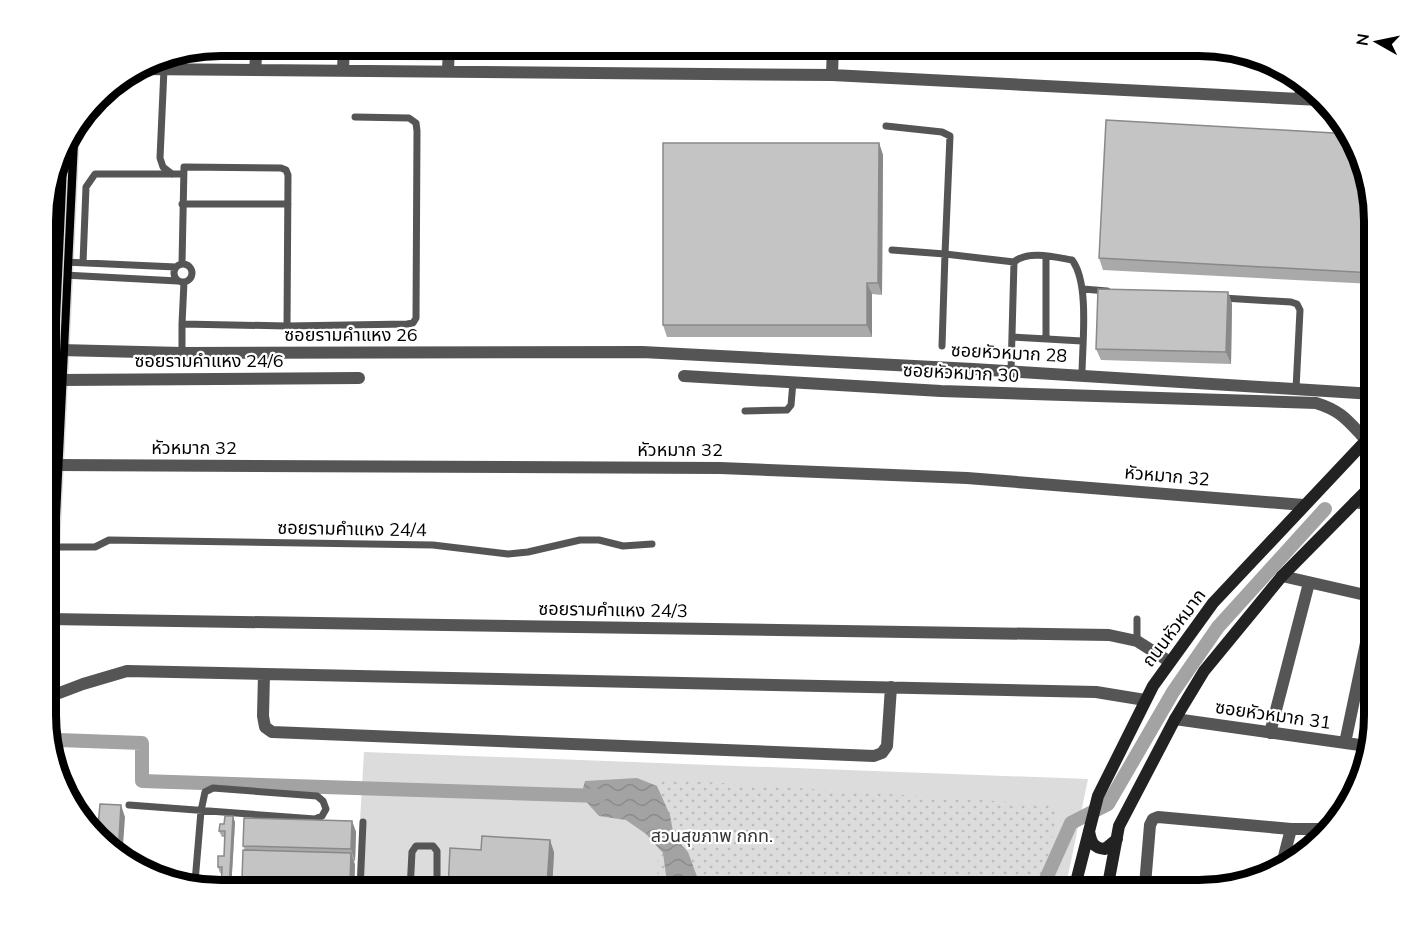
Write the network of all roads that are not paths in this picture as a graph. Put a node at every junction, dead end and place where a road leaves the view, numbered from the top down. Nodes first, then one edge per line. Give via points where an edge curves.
1 (256, 56) edge
2 (344, 56) edge
3 (449, 56) edge
4 (833, 56) edge
5 (164, 66) edge
6 (155, 69) edge
7 (164, 69) junction
8 (255, 70) junction
9 (343, 70) junction
10 (448, 71) junction
11 (832, 75) junction
12 (1301, 92) edge
13 (1300, 99) junction
14 (1310, 99) edge
15 (355, 117) dead end
16 (886, 126) dead end
17 (70, 153) edge
18 (172, 174) junction
19 (183, 174) junction
20 (59, 189) edge
21 (182, 204) junction
22 (288, 204) junction
23 (56, 231) edge
24 (66, 231) junction
25 (892, 250) dead end
26 (945, 254) junction
27 (1046, 257) junction
28 (1014, 262) junction
29 (83, 263) junction
30 (179, 266) junction
31 (64, 269) junction
32 (181, 281) junction
33 (1083, 290) junction
34 (1118, 291) edge
35 (56, 292) edge
36 (1210, 297) edge
37 (182, 324) junction
38 (287, 326) junction
39 (56, 328) edge
40 (1012, 337) junction
41 (1046, 339) junction
42 (1082, 341) junction
43 (942, 346) dead end
44 (56, 350) edge
45 (642, 352) joint
46 (182, 353) junction
47 (1011, 371) junction
48 (1082, 375) junction
49 (684, 376) dead end
50 (359, 378) dead end
51 (56, 380) edge
52 (793, 382) junction
53 (1296, 389) junction
54 (1363, 393) edge
55 (744, 411) dead end
56 (1363, 431) edge
57 (1363, 443) edge
58 (56, 464) edge
59 (1363, 494) edge
60 (1355, 502) junction
61 (1363, 504) edge
62 (1304, 505) junction
63 (652, 544) dead end
64 (56, 547) edge
65 (1282, 576) junction
66 (1309, 583) junction
67 (1363, 595) edge
68 (1137, 619) dead end
69 (56, 620) edge
70 (1137, 641) junction
71 (1363, 657) edge
72 (1170, 662) junction
73 (264, 674) junction
74 (891, 687) junction
75 (56, 694) edge
76 (1145, 700) junction
77 (1175, 719) junction
78 (1270, 733) junction
79 (1345, 743) junction
80 (1360, 745) edge
81 (129, 805) dead end
82 (201, 811) junction
83 (363, 822) dead end
84 (1090, 829) junction
85 (1291, 829) junction
86 (1317, 829) edge
87 (1117, 839) junction
88 (1284, 855) edge
89 (195, 877) edge
90 (1078, 879) edge
91 (1108, 879) edge
92 (1145, 879) edge
93 (360, 880) edge
94 (411, 880) edge
95 (437, 880) edge

1 - 8 street
2 - 9 street
3 - 10 street
4 - 11 street
5 - 7 street
6 - 7 street
7 - 8 street
7 - 18 lane via 160,158
8 - 9 street
9 - 10 street
10 - 11 street
11 - 13 street
12 - 13 street
13 - 14 street
15 - 38 lane via 409,118 416,123 416,318 407,324
16 - 26 lane via 951,136
17 - 24 main road
18 - 19 lane
18 - 29 lane via 95,174 86,187
19 - 21 lane
19 - 22 lane via 186,166 280,168 288,175
20 - 35 main road, bridge
21 - 22 lane
21 - 30 lane
22 - 38 lane
23 - 24 main road
24 - 31 main road
25 - 26 lane
26 - 28 lane
26 - 43 lane
27 - 28 lane via 1028,255
27 - 33 lane via 1072,260
27 - 41 lane
28 - 40 lane
29 - 30 lane
29 - 31 lane
30 - 32 lane via 174,274
30 - 32 lane via 189,267 191,272 190,277
31 - 32 lane
31 - 39 main road
32 - 37 lane
33 - 34 lane
33 - 42 lane
36 - 53 lane via 1297,304 1300,310
37 - 38 lane
37 - 46 lane
40 - 41 lane
40 - 47 lane
41 - 42 lane
42 - 48 lane
44 - 46 street, ซอยรามคำแหง 26
45 - 46 street, ซอยรามคำแหง 26
45 - 47 street, ซอยหัวหมาก 28
47 - 48 street, ซอยหัวหมาก 28
48 - 53 street, ซอยหัวหมาก 28
49 - 52 street, ซอยหัวหมาก 30
50 - 51 street, ซอยรามคำแหง 24/6
52 - 55 lane via 787,410
52 - 56 street, ซอยหัวหมาก 30 via 1053,396 1316,403 1333,408
53 - 54 street, ซอยหัวหมาก 28
57 - 62 main road, ถนนหัวหมาก
58 - 62 street, หัวหมาก 32 via 720,468 968,478
59 - 60 main road
60 - 61 street
60 - 65 main road
62 - 72 main road, ถนนหัวหมาก via 1214,603
63 - 64 lane, ซอยรามคำแหง 24/4 via 623,546 580,540 508,554 433,545 109,540 95,547
65 - 66 street
65 - 77 main road via 1204,672
66 - 67 street
66 - 78 street
68 - 70 lane
69 - 70 street, ซอยรามคำแหง 24/3 via 1109,634
70 - 72 street, ซอยรามคำแหง 24/3
71 - 79 street
72 - 76 main road, ถนนหัวหมาก
73 - 74 street
73 - 74 street via 263,716 265,727 272,732 874,756 886,746
73 - 75 street via 127,671
74 - 76 street via 1096,692
76 - 84 main road, ถนนหัวหมาก via 1098,796
77 - 78 street, ซอยหัวหมาก 31
77 - 87 main road via 1119,826
78 - 79 street, ซอยหัวหมาก 31
79 - 80 street, ซอยหัวหมาก 31
81 - 82 lane
82 - 82 lane via 315,819 326,809 317,796 213,788 203,795
82 - 89 lane
83 - 93 lane
84 - 87 main road via 1090,841 1100,849
84 - 90 main road, ถนนหัวหมาก
85 - 86 street
85 - 88 street
85 - 92 street via 1158,817 1150,825
87 - 91 main road
94 - 95 lane via 412,852 421,845 433,846 437,851

